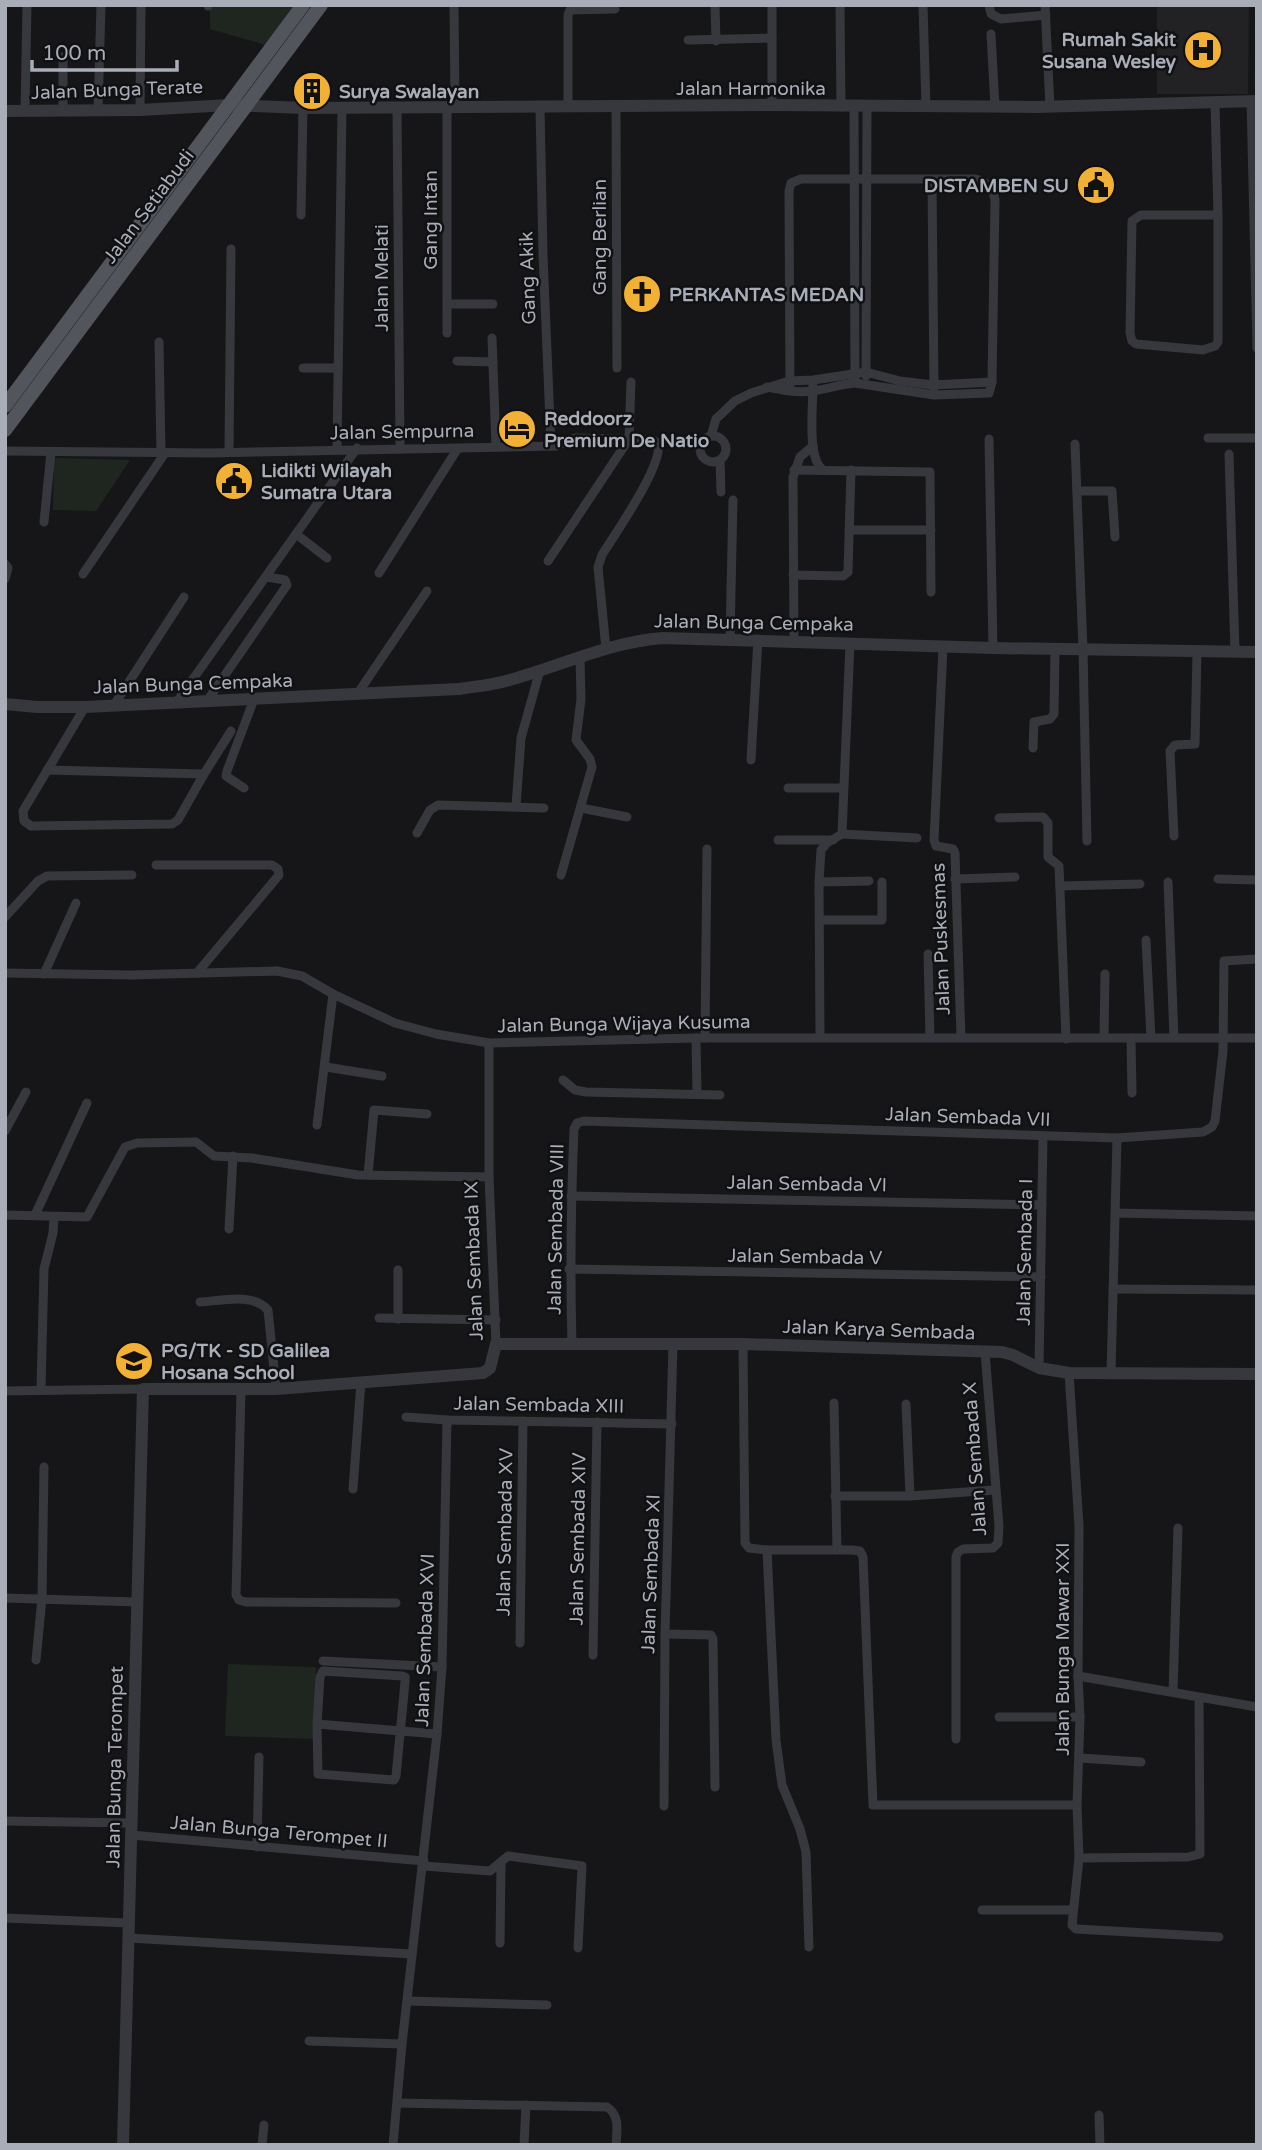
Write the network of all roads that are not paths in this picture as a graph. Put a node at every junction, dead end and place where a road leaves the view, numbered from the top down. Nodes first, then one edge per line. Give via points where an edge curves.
1 (27, 5) edge
2 (101, 5) edge
3 (141, 5) edge
4 (303, 5) edge
5 (321, 5) edge
6 (454, 5) edge
7 (715, 5) edge
8 (772, 5) edge
9 (840, 5) edge
10 (923, 5) edge
11 (989, 5) edge
12 (615, 9) dead end
13 (1046, 10) edge
14 (991, 34) dead end
15 (772, 38) junction
16 (688, 40) dead end
17 (716, 41) junction
18 (63, 57) dead end
19 (1254, 101) edge
20 (1215, 102) junction
21 (229, 105) junction
22 (772, 105) junction
23 (245, 107) junction
24 (568, 107) junction
25 (615, 107) junction
26 (854, 107) junction
27 (926, 107) junction
28 (995, 107) junction
29 (1050, 107) junction
30 (303, 108) junction
31 (342, 108) junction
32 (397, 108) junction
33 (451, 108) junction
34 (540, 108) junction
35 (99, 110) junction
36 (140, 110) junction
37 (5, 111) edge
38 (25, 111) junction
39 (63, 111) junction
40 (855, 179) junction
41 (867, 179) junction
42 (932, 180) junction
43 (301, 215) dead end
44 (1219, 215) junction
45 (231, 249) dead end
46 (1255, 254) edge
47 (855, 268) junction
48 (866, 268) junction
49 (447, 304) junction
50 (492, 304) dead end
51 (447, 333) dead end
52 (492, 338) dead end
53 (159, 342) dead end
54 (1257, 348) edge
55 (457, 361) dead end
56 (493, 362) junction
57 (303, 368) dead end
58 (338, 368) junction
59 (617, 368) dead end
60 (855, 372) junction
61 (866, 372) junction
62 (813, 380) junction
63 (631, 382) dead end
64 (855, 383) junction
65 (866, 385) junction
66 (789, 386) junction
67 (934, 390) junction
68 (813, 391) junction
69 (5, 406) edge
70 (5, 430) edge
71 (711, 436) junction
72 (1208, 438) dead end
73 (1257, 438) edge
74 (629, 439) junction
75 (989, 439) dead end
76 (813, 443) junction
77 (1075, 444) dead end
78 (551, 446) junction
79 (496, 447) junction
80 (357, 448) junction
81 (458, 448) junction
82 (337, 449) junction
83 (400, 449) junction
84 (5, 451) edge
85 (51, 452) junction
86 (229, 452) junction
87 (163, 453) junction
88 (1228, 454) dead end
89 (720, 460) junction
90 (822, 469) junction
91 (794, 470) junction
92 (851, 470) junction
93 (1077, 491) junction
94 (721, 492) dead end
95 (733, 500) dead end
96 (44, 522) dead end
97 (849, 530) junction
98 (931, 530) junction
99 (296, 534) junction
100 (1115, 537) dead end
101 (327, 558) dead end
102 (548, 561) dead end
103 (5, 564) edge
104 (379, 573) dead end
105 (83, 574) dead end
106 (793, 575) junction
107 (267, 577) junction
108 (5, 579) edge
109 (427, 591) dead end
110 (931, 592) dead end
111 (184, 597) dead end
112 (730, 638) junction
113 (758, 639) junction
114 (794, 641) junction
115 (850, 643) junction
116 (943, 647) junction
117 (993, 648) junction
118 (606, 649) junction
119 (1083, 649) junction
120 (1055, 650) junction
121 (1197, 652) junction
122 (1235, 652) junction
123 (1257, 652) edge
124 (580, 657) junction
125 (540, 670) junction
126 (358, 693) junction
127 (254, 699) junction
128 (207, 701) junction
129 (176, 703) junction
130 (5, 704) edge
131 (114, 705) junction
132 (85, 706) junction
133 (230, 731) dead end
134 (1033, 748) dead end
135 (751, 760) dead end
136 (47, 770) junction
137 (204, 774) junction
138 (244, 788) dead end
139 (788, 788) dead end
140 (843, 788) junction
141 (516, 806) junction
142 (544, 808) dead end
143 (581, 808) junction
144 (627, 817) dead end
145 (999, 818) dead end
146 (417, 834) dead end
147 (1174, 836) dead end
148 (838, 837) junction
149 (917, 838) dead end
150 (779, 840) dead end
151 (1087, 841) dead end
152 (707, 849) dead end
153 (156, 865) dead end
154 (561, 874) dead end
155 (132, 875) dead end
156 (1015, 877) dead end
157 (1218, 878) dead end
158 (955, 879) junction
159 (1257, 880) edge
160 (869, 881) dead end
161 (819, 882) junction
162 (882, 882) dead end
163 (1168, 882) dead end
164 (1140, 884) dead end
165 (1060, 886) junction
166 (76, 902) dead end
167 (5, 917) edge
168 (820, 920) junction
169 (1146, 940) dead end
170 (928, 954) dead end
171 (1257, 959) edge
172 (5, 973) edge
173 (197, 973) junction
174 (44, 974) junction
175 (1105, 974) dead end
176 (333, 994) junction
177 (820, 1037) junction
178 (961, 1037) junction
179 (1104, 1037) junction
180 (700, 1038) junction
181 (930, 1038) junction
182 (1131, 1038) junction
183 (1151, 1038) junction
184 (1174, 1038) junction
185 (1223, 1038) junction
186 (1257, 1038) edge
187 (1066, 1039) junction
188 (489, 1043) junction
189 (326, 1067) junction
190 (382, 1076) dead end
191 (562, 1080) dead end
192 (26, 1092) dead end
193 (1132, 1093) dead end
194 (697, 1094) junction
195 (720, 1095) dead end
196 (87, 1103) dead end
197 (427, 1114) dead end
198 (584, 1121) joint
199 (317, 1125) dead end
200 (5, 1131) edge
201 (1043, 1136) junction
202 (1117, 1138) junction
203 (233, 1156) junction
204 (368, 1175) junction
205 (489, 1177) junction
206 (571, 1196) junction
207 (1042, 1205) junction
208 (1115, 1213) junction
209 (35, 1215) junction
210 (5, 1216) edge
211 (1257, 1216) edge
212 (54, 1217) junction
213 (229, 1229) dead end
214 (569, 1269) junction
215 (398, 1270) dead end
216 (1041, 1277) junction
217 (1113, 1289) junction
218 (1257, 1290) edge
219 (200, 1302) dead end
220 (379, 1318) dead end
221 (398, 1319) junction
222 (496, 1320) junction
223 (496, 1344) junction
224 (572, 1344) junction
225 (673, 1344) junction
226 (743, 1344) junction
227 (985, 1352) junction
228 (1039, 1368) junction
229 (1069, 1373) junction
230 (1111, 1373) junction
231 (1257, 1374) edge
232 (361, 1382) junction
233 (41, 1389) junction
234 (143, 1389) junction
235 (241, 1390) junction
236 (276, 1390) junction
237 (5, 1391) edge
238 (834, 1403) dead end
239 (906, 1404) dead end
240 (406, 1416) dead end
241 (447, 1420) junction
242 (523, 1421) junction
243 (597, 1422) junction
244 (672, 1424) junction
245 (44, 1467) dead end
246 (353, 1489) dead end
247 (994, 1490) junction
248 (835, 1496) junction
249 (910, 1496) junction
250 (1178, 1528) dead end
251 (767, 1550) junction
252 (837, 1550) junction
253 (5, 1598) edge
254 (42, 1598) junction
255 (137, 1602) junction
256 (396, 1603) dead end
257 (665, 1634) junction
258 (520, 1643) dead end
259 (593, 1655) dead end
260 (36, 1660) dead end
261 (323, 1661) dead end
262 (442, 1667) junction
263 (1078, 1676) junction
264 (1173, 1692) junction
265 (1199, 1698) junction
266 (1257, 1707) edge
267 (999, 1717) dead end
268 (1080, 1717) junction
269 (317, 1724) junction
270 (399, 1731) junction
271 (437, 1734) junction
272 (956, 1739) dead end
273 (259, 1757) dead end
274 (1080, 1758) junction
275 (1141, 1762) dead end
276 (715, 1787) dead end
277 (1077, 1805) junction
278 (664, 1806) dead end
279 (5, 1821) edge
280 (131, 1829) junction
281 (257, 1847) junction
282 (1079, 1858) junction
283 (501, 1863) junction
284 (424, 1864) junction
285 (982, 1910) dead end
286 (1073, 1910) junction
287 (5, 1918) edge
288 (129, 1923) junction
289 (1219, 1937) dead end
290 (129, 1938) junction
291 (500, 1943) dead end
292 (809, 1947) dead end
293 (578, 1948) dead end
294 (412, 1954) junction
295 (408, 2001) junction
296 (547, 2005) dead end
297 (309, 2041) dead end
298 (402, 2044) junction
299 (398, 2102) junction
300 (526, 2105) junction
301 (1099, 2115) dead end
302 (264, 2124) dead end
303 (123, 2145) edge
304 (262, 2145) edge
305 (393, 2145) edge
306 (524, 2145) edge
307 (616, 2145) edge
308 (1100, 2145) edge

1 - 38 street
2 - 35 street
3 - 36 street
4 - 21 main road, Jalan Setiabudi
5 - 23 main road, Jalan Setiabudi
6 - 33 street, Gang Intan
7 - 17 street
8 - 15 street
9 - 26 street
10 - 27 street
11 - 13 street via 991,15 998,18
12 - 24 street via 570,10
13 - 29 street
14 - 28 street
15 - 17 street
15 - 22 street
16 - 17 street
18 - 39 street
19 - 20 street, Jalan Harmonika
19 - 46 street
20 - 29 street, Jalan Harmonika
20 - 44 street
21 - 23 street, Jalan Bunga Terate
21 - 36 street, Jalan Bunga Terate
21 - 69 main road, Jalan Setiabudi
22 - 25 street, Jalan Harmonika
22 - 26 street, Jalan Harmonika
23 - 30 street, Jalan Harmonika
23 - 70 main road, Jalan Setiabudi
24 - 25 street, Jalan Harmonika
24 - 34 street, Jalan Harmonika
25 - 59 street, Gang Berlian
26 - 27 street, Jalan Harmonika
26 - 40 street
26 - 41 street
27 - 28 street, Jalan Harmonika
28 - 29 street, Jalan Harmonika
30 - 31 street, Jalan Harmonika
30 - 43 street
31 - 32 street, Jalan Harmonika
31 - 58 street
32 - 33 street, Jalan Harmonika
32 - 83 street, Jalan Melati
33 - 34 street, Jalan Harmonika
33 - 49 street, Gang Intan
34 - 78 street, Gang Akik
35 - 36 street, Jalan Bunga Terate
35 - 39 street, Jalan Bunga Terate
37 - 38 street, Jalan Bunga Terate
38 - 39 street, Jalan Bunga Terate
40 - 41 street
40 - 47 street
40 - 66 street via 801,179 790,186
41 - 42 street
41 - 48 street
42 - 67 street
42 - 67 street via 981,180 994,193 992,382
44 - 44 street via 1219,342 1203,350 1136,344 1130,333 1132,220 1141,215
45 - 86 street
46 - 54 street
47 - 48 street
47 - 60 street
48 - 61 street
49 - 50 street
49 - 51 street, Gang Intan
52 - 56 street
53 - 87 street
55 - 56 street
56 - 79 street
57 - 58 street
58 - 82 street
60 - 61 street
60 - 62 street
60 - 64 street
61 - 65 street
61 - 67 street
62 - 66 street
62 - 68 street
63 - 74 street
64 - 65 street
64 - 68 street
65 - 67 street
66 - 68 street
66 - 71 street via 767,387 723,410
68 - 76 street
71 - 89 street via 724,442 726,452
71 - 89 street via 702,442 701,453 709,461
72 - 73 street
74 - 78 street, Jalan Sempurna via 575,438
74 - 102 street
74 - 118 street, Jalan Sempurna via 653,440 660,451 643,489 599,561
75 - 117 street
76 - 90 street
76 - 91 street
77 - 93 street
78 - 79 street, Jalan Sempurna
79 - 81 street, Jalan Sempurna
80 - 82 street, Jalan Sempurna
80 - 83 street, Jalan Sempurna
80 - 99 street
81 - 83 street, Jalan Sempurna
81 - 104 street
82 - 86 street, Jalan Sempurna
84 - 85 street, Jalan Sempurna
85 - 87 street, Jalan Sempurna
85 - 96 street
86 - 87 street, Jalan Sempurna
87 - 105 street
88 - 122 street
89 - 94 street
90 - 91 street
90 - 92 street
91 - 106 street
92 - 97 street
92 - 98 street via 930,472
93 - 100 street via 1112,491
93 - 119 street
95 - 112 street
97 - 98 street
97 - 106 street via 849,570 845,575
98 - 110 street
99 - 101 street
99 - 107 street
103 - 108 street
106 - 114 street
107 - 128 street via 285,580 287,585
107 - 129 street
109 - 126 street
111 - 131 street
112 - 113 street, Jalan Bunga Cempaka
112 - 118 street, Jalan Bunga Cempaka via 647,639
113 - 114 street, Jalan Bunga Cempaka
113 - 135 street
114 - 115 street, Jalan Bunga Cempaka
115 - 116 street, Jalan Bunga Cempaka
115 - 140 street
116 - 117 street, Jalan Bunga Cempaka
116 - 158 street, Jalan Puskesmas via 933,840 936,846 955,850
117 - 120 street, Jalan Bunga Cempaka
118 - 124 street, Jalan Bunga Cempaka
119 - 120 street, Jalan Bunga Cempaka
119 - 121 street, Jalan Bunga Cempaka
119 - 151 street
120 - 134 street via 1054,714 1034,722
121 - 122 street, Jalan Bunga Cempaka
121 - 147 street via 1195,744 1175,745 1170,751
122 - 123 street, Jalan Bunga Cempaka
124 - 125 street, Jalan Bunga Cempaka
124 - 143 street via 576,740 592,763
125 - 126 street, Jalan Bunga Cempaka via 478,687
125 - 141 street via 521,738
126 - 127 street, Jalan Bunga Cempaka
127 - 128 street, Jalan Bunga Cempaka
127 - 138 street via 226,776
128 - 129 street, Jalan Bunga Cempaka
129 - 131 street, Jalan Bunga Cempaka
130 - 132 street, Jalan Bunga Cempaka
131 - 132 street, Jalan Bunga Cempaka
132 - 136 street
133 - 137 street
136 - 137 street
136 - 137 street via 23,811 24,821 31,826 176,823
139 - 140 street
140 - 148 street
141 - 142 street
141 - 146 street via 438,805 430,810
143 - 144 street
143 - 154 street
145 - 165 street via 1046,819 1048,857 1059,866
148 - 149 street
148 - 150 street
148 - 161 street via 821,850
152 - 180 street
153 - 173 street via 272,865 278,869 279,875
155 - 167 street via 47,876
156 - 158 street
157 - 159 street
158 - 178 street, Jalan Puskesmas
160 - 161 street
161 - 168 street
162 - 168 street via 882,920
163 - 184 street
164 - 165 street
165 - 187 street
166 - 174 street
168 - 177 street
169 - 183 street
170 - 181 street
171 - 185 street via 1224,961
172 - 174 street, Jalan Bunga Wijaya Kusuma
173 - 174 street, Jalan Bunga Wijaya Kusuma
173 - 176 street, Jalan Bunga Wijaya Kusuma via 277,971 302,976
175 - 179 street
176 - 188 street, Jalan Bunga Wijaya Kusuma via 395,1023
176 - 189 street
177 - 180 street, Jalan Bunga Wijaya Kusuma
177 - 181 street, Jalan Bunga Wijaya Kusuma
178 - 181 street, Jalan Bunga Wijaya Kusuma
178 - 187 street, Jalan Bunga Wijaya Kusuma
179 - 182 street, Jalan Bunga Wijaya Kusuma
179 - 187 street, Jalan Bunga Wijaya Kusuma
180 - 188 street, Jalan Bunga Wijaya Kusuma
180 - 194 street
182 - 183 street, Jalan Bunga Wijaya Kusuma
182 - 193 street
183 - 184 street, Jalan Bunga Wijaya Kusuma
184 - 185 street, Jalan Bunga Wijaya Kusuma
185 - 186 street, Jalan Bunga Wijaya Kusuma
185 - 202 street, Jalan Sembada VII via 1212,1127 1203,1132
188 - 205 street, Jalan Sembada IX
189 - 190 street
189 - 199 street
191 - 194 street via 586,1092
192 - 200 street
194 - 195 street
196 - 209 street
197 - 204 street via 374,1110
198 - 201 street, Jalan Sembada VII
198 - 206 street, Jalan Sembada VIII via 574,1129
201 - 202 street, Jalan Sembada VII
201 - 207 street, Jalan Sembada I
202 - 208 street
203 - 204 street
203 - 212 street via 217,1157 196,1142 130,1144 90,1215
203 - 213 street
204 - 205 street
205 - 222 street, Jalan Sembada IX
206 - 207 street, Jalan Sembada VI
206 - 214 street, Jalan Sembada VIII
207 - 216 street, Jalan Sembada I
208 - 211 street
208 - 217 street
209 - 210 street
209 - 212 street
212 - 233 street via 44,1269
214 - 216 street, Jalan Sembada V
214 - 224 street, Jalan Sembada VIII
215 - 221 street
216 - 228 street, Jalan Sembada I
217 - 218 street
217 - 230 street
219 - 236 street via 252,1299 263,1304 268,1310
220 - 221 street
221 - 222 street
222 - 223 street, Jalan Sembada IX
223 - 224 street, Jalan Karya Sembada
223 - 232 street, Jalan Sembada IX via 490,1368 482,1373
224 - 225 street, Jalan Karya Sembada
225 - 226 street, Jalan Karya Sembada
225 - 244 street, Jalan Sembada XI
226 - 227 street, Jalan Karya Sembada
226 - 251 street via 744,1535 749,1548
227 - 228 street, Jalan Karya Sembada via 1013,1354
227 - 247 street, Jalan Sembada X
228 - 229 street, Jalan Karya Sembada
229 - 230 street, Jalan Karya Sembada
229 - 263 street, Jalan Bunga Mawar XXI via 1079,1526
230 - 231 street, Jalan Karya Sembada
232 - 236 street, Jalan Sembada IX
232 - 246 street
233 - 234 street, Jalan Sembada IX
233 - 237 street, Jalan Sembada IX
234 - 235 street, Jalan Sembada IX
234 - 255 street, Jalan Bunga Terompet
235 - 236 street, Jalan Sembada IX
235 - 256 street via 239,1600
238 - 248 street
239 - 249 street
240 - 241 street, Jalan Sembada XIII
241 - 242 street, Jalan Sembada XIII
241 - 262 street, Jalan Sembada XVI
242 - 243 street, Jalan Sembada XIII
242 - 258 street, Jalan Sembada XV
243 - 244 street, Jalan Sembada XIII
243 - 259 street, Jalan Sembada XIV
244 - 257 street, Jalan Sembada XI
245 - 254 street
247 - 249 street
247 - 272 street, Jalan Sembada X via 999,1526 996,1546 963,1549 956,1557
248 - 249 street
248 - 252 street
250 - 264 street
251 - 252 street
251 - 292 street via 776,1740 782,1785 806,1852
252 - 277 street via 858,1551 863,1557 873,1805
253 - 254 street
254 - 255 street
254 - 260 street
255 - 280 street, Jalan Bunga Terompet
257 - 276 street via 711,1635 713,1639
257 - 278 street, Jalan Sembada XI
261 - 262 street
262 - 271 street, Jalan Sembada XVI
263 - 264 street
263 - 268 street, Jalan Bunga Mawar XXI
264 - 265 street
265 - 266 street
265 - 282 street via 1200,1854
267 - 268 street
268 - 274 street, Jalan Bunga Mawar XXI
269 - 270 street
269 - 270 street via 316,1770 320,1776 394,1780
269 - 270 street via 323,1671 401,1675 405,1682
270 - 271 street
271 - 284 street, Jalan Sembada XVI
273 - 281 street
274 - 275 street
274 - 277 street, Jalan Bunga Mawar XXI
277 - 282 street, Jalan Bunga Mawar XXI
279 - 280 street, Jalan Bunga Terompet II
280 - 281 street, Jalan Bunga Terompet II
280 - 288 street, Jalan Bunga Terompet
281 - 284 street, Jalan Bunga Terompet II
282 - 286 street, Jalan Bunga Mawar XXI
283 - 284 street, Jalan Bunga Terompet II via 490,1871
283 - 291 street
283 - 293 street, Jalan Bunga Terompet II via 510,1856 582,1866
284 - 294 street, Jalan Sembada XVI
285 - 286 street
286 - 289 street, Jalan Bunga Mawar XXI via 1076,1929
287 - 288 street
288 - 290 street, Jalan Bunga Terompet
290 - 294 street
290 - 303 street, Jalan Bunga Terompet
294 - 295 street, Jalan Sembada XVI
295 - 296 street
295 - 298 street, Jalan Sembada XVI
297 - 298 street
298 - 299 street, Jalan Sembada XVI
299 - 300 street
299 - 305 street, Jalan Sembada XVI
300 - 306 street
300 - 307 street via 607,2107 617,2121
301 - 308 street
302 - 304 street

